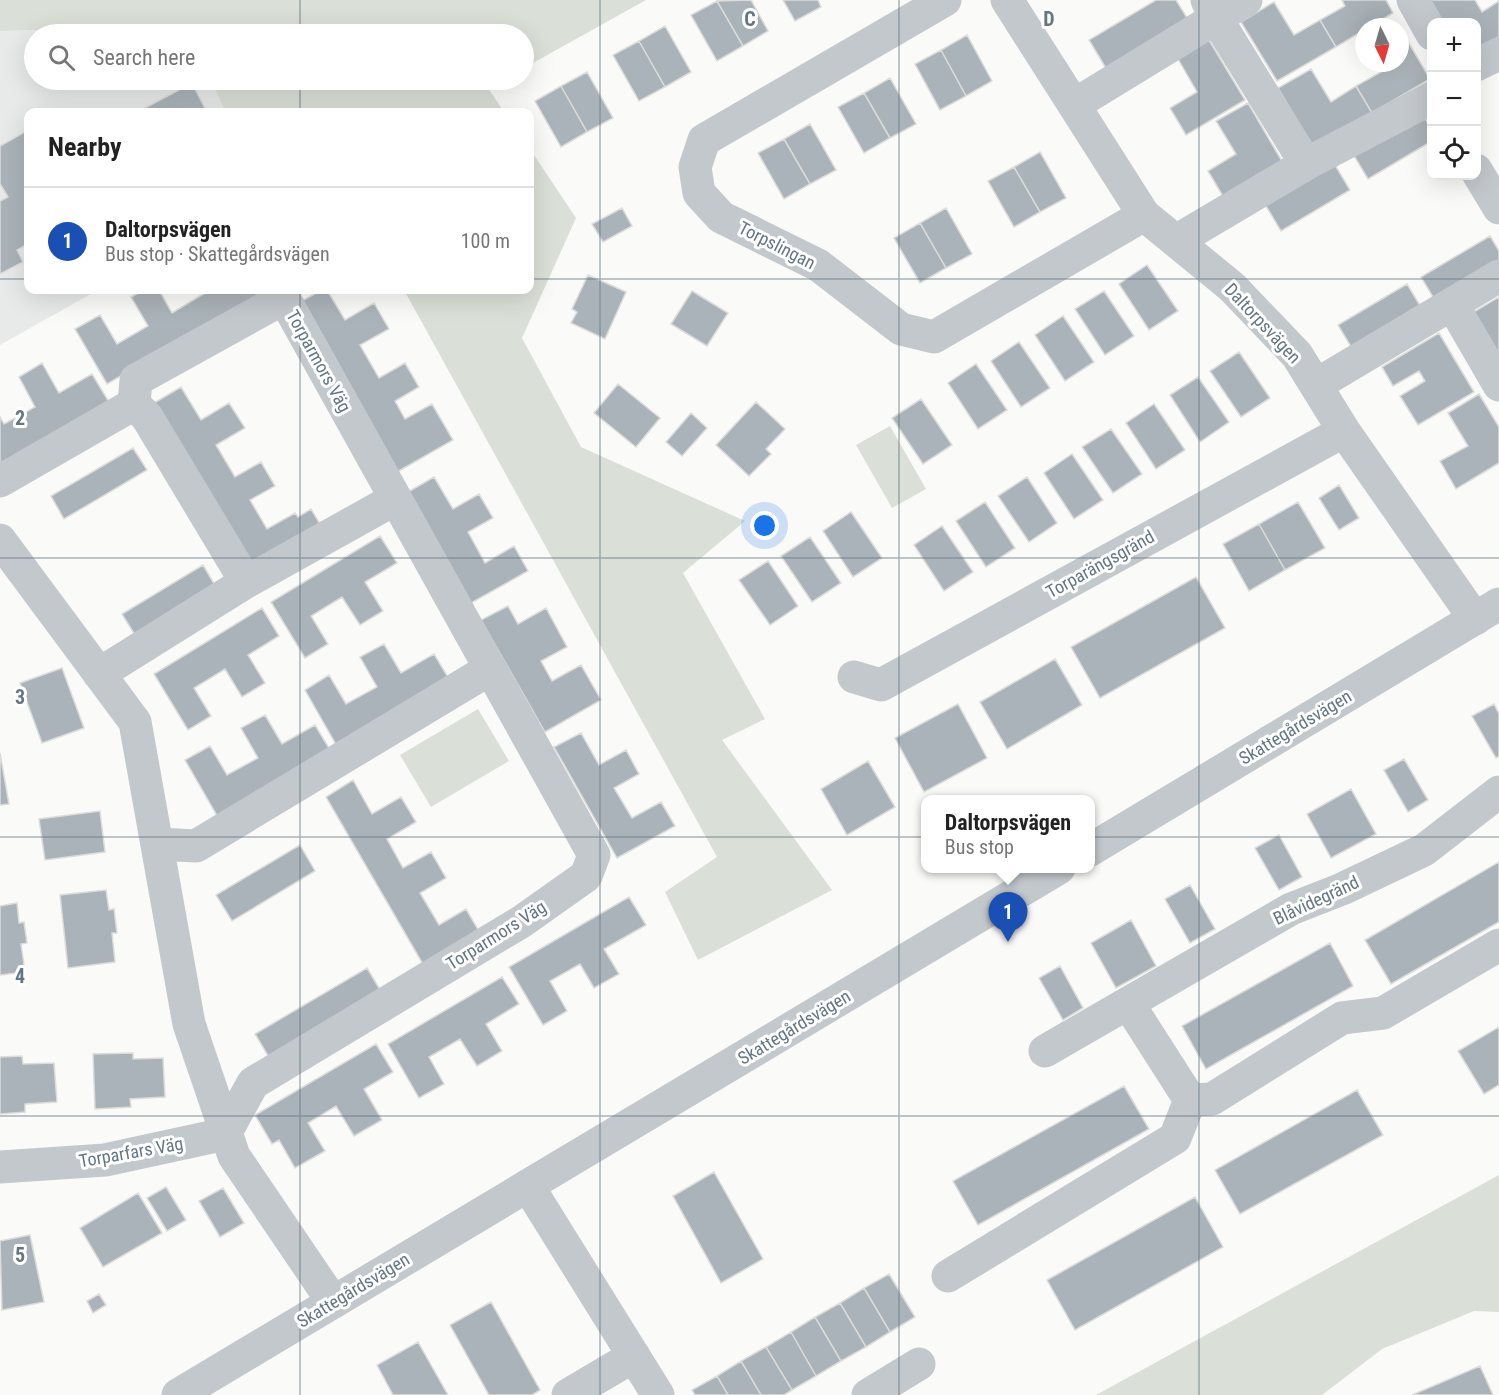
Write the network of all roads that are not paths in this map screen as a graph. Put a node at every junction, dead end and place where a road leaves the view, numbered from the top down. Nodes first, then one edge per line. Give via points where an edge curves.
1 (945, 0) edge
2 (1007, 0) edge
3 (1246, 0) edge
4 (1413, 0) edge
5 (1212, 9) edge
6 (1427, 26) edge
7 (1499, 54) edge
8 (1481, 63) edge
9 (1427, 100) edge
10 (1074, 105) junction
11 (1306, 164) junction
12 (1481, 178) edge
13 (1499, 208) edge
14 (1144, 215) junction
15 (1176, 241) junction
16 (1499, 276) edge
17 (1452, 304) junction
18 (1316, 385) junction
19 (1499, 385) edge
20 (134, 404) junction
21 (1344, 431) junction
22 (0, 481) edge
23 (396, 499) junction
24 (0, 540) edge
25 (246, 582) junction
26 (1487, 612) edge
27 (490, 669) junction
28 (99, 674) junction
29 (854, 677) dead end
30 (1499, 792) edge
31 (158, 844) junction
32 (1095, 847) edge
33 (1051, 873) edge
34 (1499, 945) edge
35 (1128, 1003) junction
36 (1046, 1051) dead end
37 (1190, 1100) junction
38 (225, 1134) junction
39 (0, 1167) edge
40 (528, 1185) junction
41 (948, 1276) dead end
42 (333, 1302) junction
43 (634, 1356) junction
44 (920, 1364) dead end
45 (178, 1395) edge
46 (568, 1395) edge
47 (658, 1395) edge
48 (868, 1395) edge

1 - 14 street, Torpslingan via 704,140 695,168 699,192 721,216 818,265 901,329 934,337
2 - 10 street, Daltorpsvägen
3 - 5 street
4 - 6 street
5 - 10 street
5 - 11 street
7 - 8 street
9 - 11 street
10 - 14 street, Daltorpsvägen
11 - 15 street
12 - 13 street
14 - 15 street, Daltorpsvägen
15 - 18 street, Daltorpsvägen via 1232,287 1297,355
16 - 17 street
17 - 18 street
17 - 19 street
18 - 21 street, Daltorpsvägen
20 - 22 street
20 - 23 street, Torparmors Väg via 136,380 284,298
20 - 25 street via 147,417
21 - 26 street, Daltorpsvägen
21 - 29 street, Torparängsgränd via 881,685
23 - 25 street
23 - 27 street, Torparmors Väg
24 - 28 street
25 - 28 street
26 - 32 street, Skattegårdsvägen
27 - 31 street via 196,846
27 - 38 street, Torparmors Väg via 594,855 586,876 520,922 253,1083
28 - 31 street via 135,722
30 - 35 street, Blåvidegränd via 1424,849 1291,909
31 - 38 street via 189,1024
33 - 40 street, Skattegårdsvägen
34 - 37 street via 1383,1013 1342,1018 1212,1099
35 - 36 street, Blåvidegränd
35 - 37 street
37 - 41 street via 1175,1138
38 - 39 street, Torparfars Väg via 105,1160
38 - 42 street via 234,1156
40 - 42 street, Skattegårdsvägen
40 - 43 street
42 - 45 street, Skattegårdsvägen
43 - 46 street
43 - 47 street
44 - 48 street

